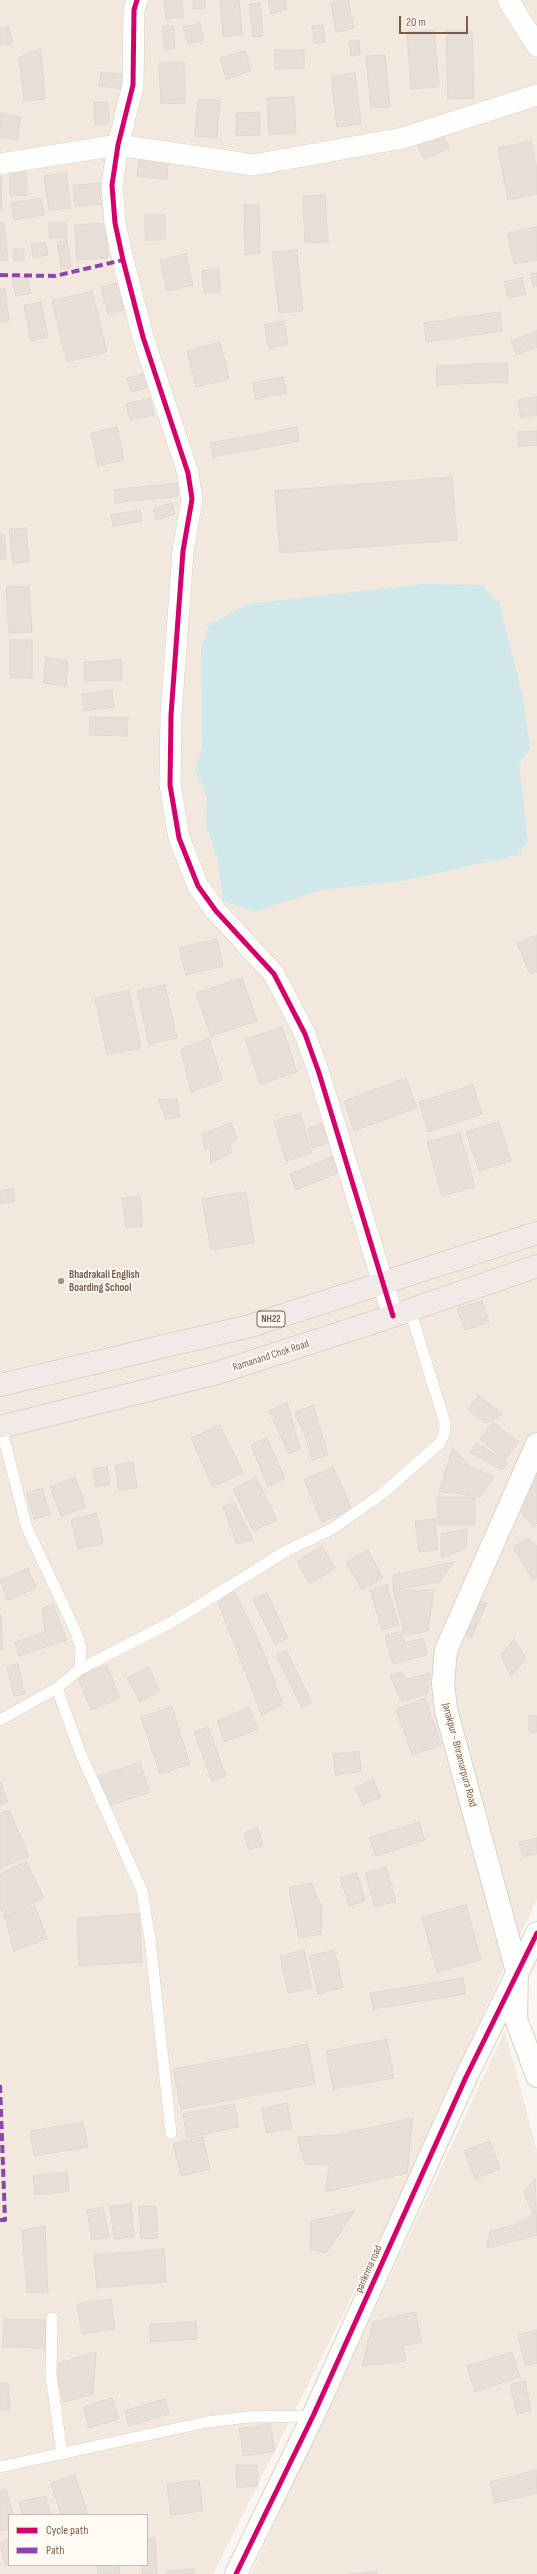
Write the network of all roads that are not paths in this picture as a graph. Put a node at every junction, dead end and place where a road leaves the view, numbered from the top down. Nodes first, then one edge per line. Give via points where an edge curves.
1 (137, 0) edge
2 (508, 0) edge
3 (537, 46) edge
4 (537, 95) edge
5 (118, 145) junction
6 (0, 164) edge
7 (537, 1233) edge
8 (537, 1266) edge
9 (383, 1283) junction
10 (402, 1313) junction
11 (0, 1384) edge
12 (1, 1427) edge
13 (537, 1444) edge
14 (80, 1668) junction
15 (57, 1688) junction
16 (0, 1720) edge
17 (537, 1933) edge
18 (517, 1971) junction
19 (537, 2076) edge
20 (171, 2133) dead end
21 (52, 2318) dead end
22 (313, 2416) junction
23 (62, 2454) junction
24 (0, 2467) edge
25 (236, 2574) edge

1 - 5 street via 134,10 133,85
2 - 3 street
4 - 5 street via 403,138 254,165
5 - 6 street
5 - 9 street via 112,185 115,223 143,337 188,473 192,499 183,551 171,715 170,785 178,838 198,886 216,911 274,974 304,1034 320,1073
7 - 9 highway, NH22
8 - 10 highway, Ramanand Chok Road
9 - 10 street
9 - 11 highway, NH22 via 250,1326
10 - 12 highway, Ramanand Chok Road via 217,1373
10 - 14 lane via 444,1423 444,1434 440,1443 382,1494 332,1529 286,1551 172,1622
12 - 14 lane via 26,1528 76,1632 80,1648
13 - 18 street, Janakpur - Bhramarpura Road via 446,1650 443,1684 446,1710
14 - 15 lane
15 - 16 lane
15 - 20 lane via 80,1752 142,1891 150,1939
17 - 18 street, parikrma road
18 - 19 street, Janakpur - Bhramarpura Road via 516,2019
18 - 22 street, parikrma road via 466,2077
21 - 23 lane via 51,2375
22 - 23 lane via 247,2417 206,2422
22 - 25 street, parikrma road
23 - 24 lane

